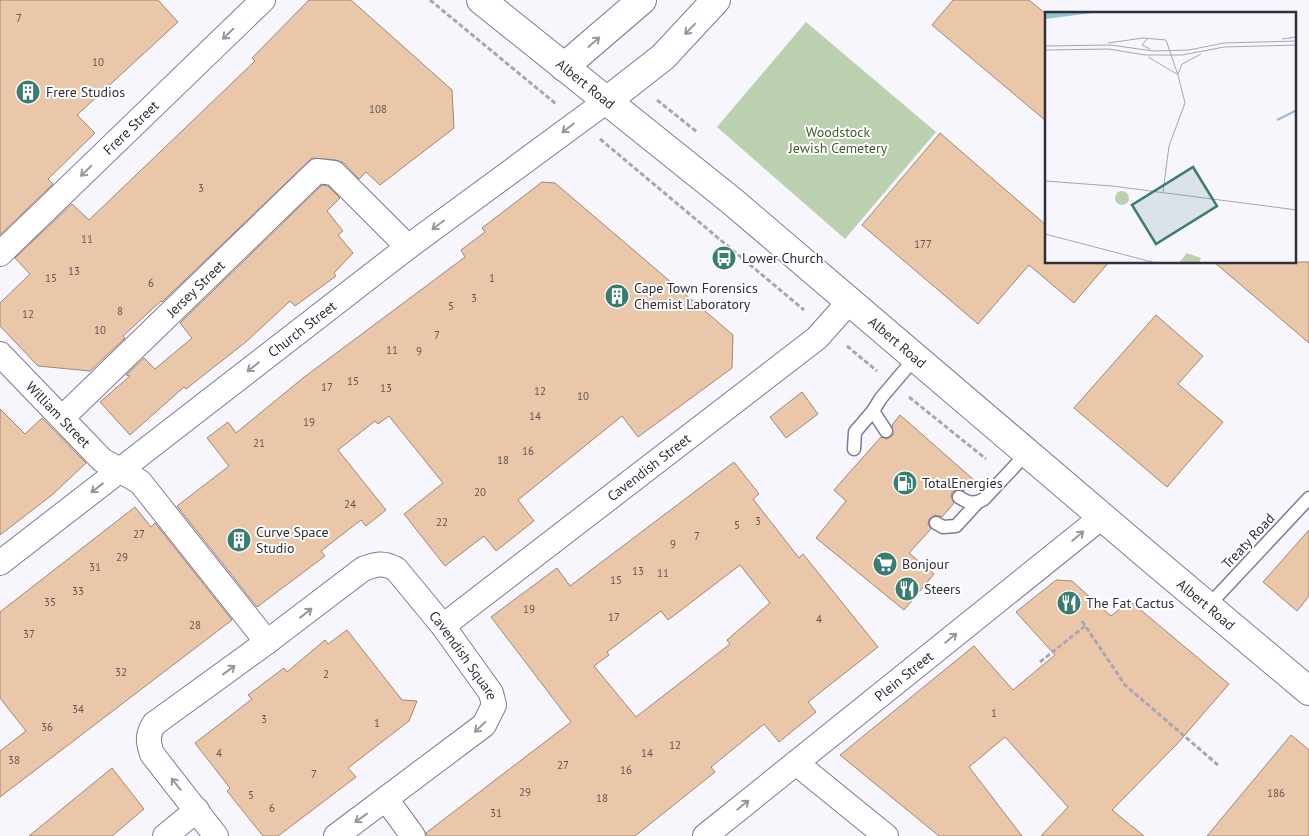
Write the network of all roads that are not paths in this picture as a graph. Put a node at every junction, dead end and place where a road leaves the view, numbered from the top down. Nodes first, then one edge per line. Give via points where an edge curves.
1 (263, 0) edge
2 (480, 0) edge
3 (642, 0) edge
4 (716, 0) edge
5 (564, 68) junction
6 (608, 100) junction
7 (408, 247) junction
8 (0, 254) edge
9 (849, 302) junction
10 (0, 354) edge
11 (915, 358) junction
12 (873, 411) junction
13 (62, 418) junction
14 (886, 431) dead end
15 (854, 449) dead end
16 (1027, 453) junction
17 (120, 470) junction
18 (959, 497) dead end
19 (1309, 498) edge
20 (978, 503) junction
21 (1103, 516) junction
22 (936, 523) dead end
23 (0, 563) edge
24 (1209, 605) junction
25 (442, 626) junction
26 (267, 642) junction
27 (1309, 691) edge
28 (796, 763) junction
29 (386, 799) junction
30 (197, 810) junction
31 (165, 836) edge
32 (216, 836) edge
33 (336, 836) edge
34 (413, 836) edge
35 (705, 836) edge
36 (886, 836) edge

1 -> 8 street, Frere Street
2 - 5 main road, Albert Road
5 -> 3 main road
4 -> 6 main road via 663,57
5 - 6 main road, Albert Road
6 -> 7 street, Church Street
6 - 9 main road, Albert Road
7 - 13 street, Jersey Street via 334,173 317,171
7 -> 17 street, Church Street
9 - 11 main road, Albert Road
9 - 25 street, Cavendish Street via 817,338
10 - 13 street, William Street
11 - 12 lane
11 - 16 main road, Albert Road
12 - 14 lane
12 - 15 lane via 856,432
13 - 17 street, William Street via 102,460
16 - 20 lane
16 - 21 main road, Albert Road
17 -> 23 street, Church Street
17 - 26 street via 140,482
18 - 20 lane via 967,503
19 - 24 lane, Treaty Road
20 - 22 lane via 956,526 943,527
21 - 24 main road, Albert Road
28 -> 21 street, Plein Street
24 - 27 main road, Albert Road
26 -> 25 street, Cavendish Square via 363,569 376,564 387,564 396,569
25 -> 29 street, Cavendish Square via 490,693 494,705 484,725
30 -> 26 street, Cavendish Square via 152,754 148,741 150,731 154,724
35 -> 28 street, Plein Street
28 - 36 street
29 -> 33 street, Cavendish Square
29 - 34 street
30 - 31 street
30 - 32 street, Cavendish Square

